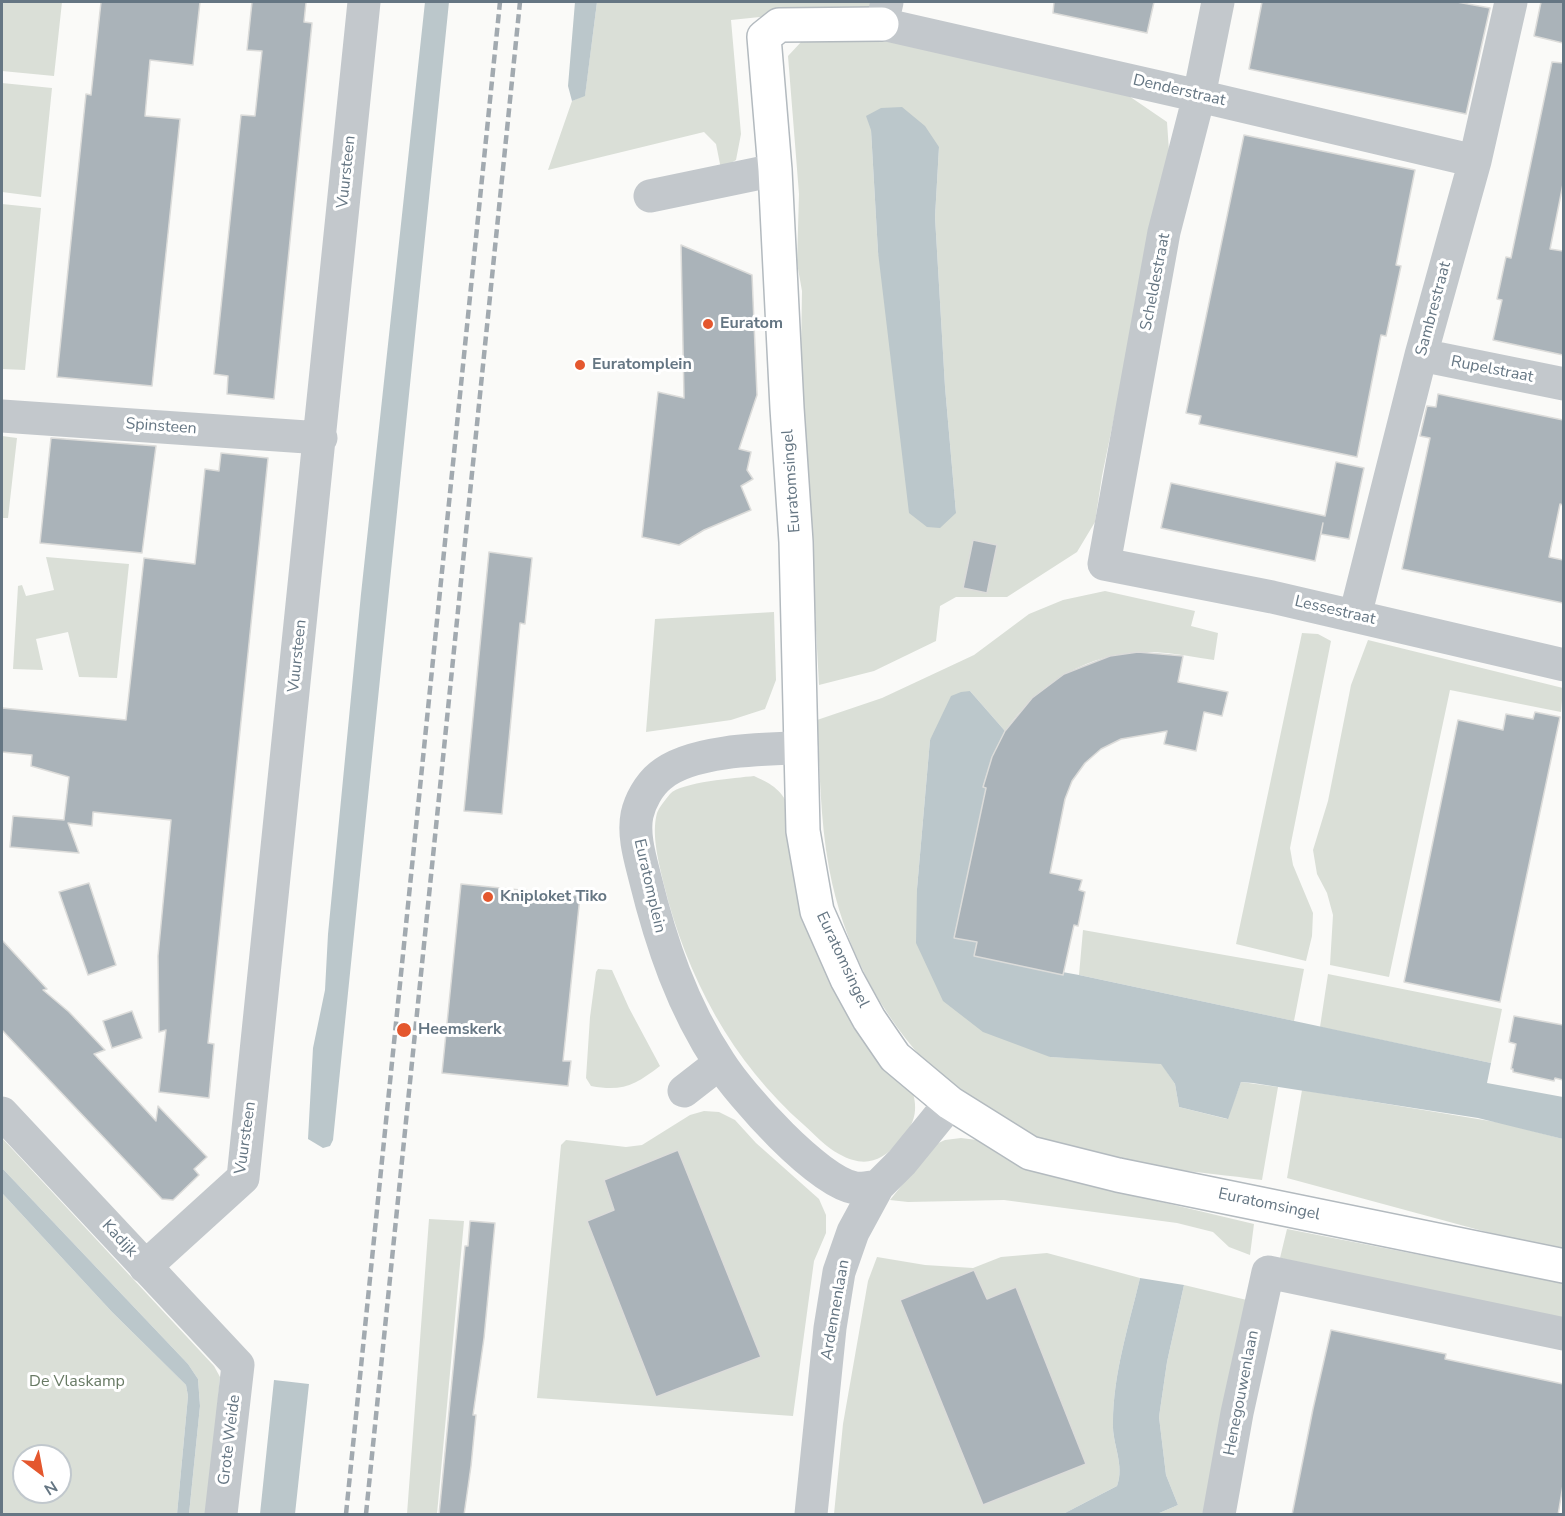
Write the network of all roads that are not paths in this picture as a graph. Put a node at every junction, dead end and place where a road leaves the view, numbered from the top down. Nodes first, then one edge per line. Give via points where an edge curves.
1 (364, 2) edge
2 (1218, 2) edge
3 (1511, 2) edge
4 (884, 13) edge
5 (764, 37) joint
6 (1199, 96) junction
7 (1475, 161) junction
8 (775, 170) junction
9 (650, 196) dead end
10 (1421, 356) junction
11 (1563, 384) edge
12 (2, 416) edge
13 (321, 438) junction
14 (1104, 564) joint
15 (1355, 616) junction
16 (1563, 665) edge
17 (801, 748) junction
18 (720, 1064) junction
19 (684, 1091) dead end
20 (950, 1103) junction
21 (2, 1113) edge
22 (878, 1186) junction
23 (1563, 1266) edge
24 (146, 1267) junction
25 (1563, 1334) edge
26 (238, 1365) joint
27 (221, 1515) edge
28 (811, 1515) edge
29 (1219, 1515) edge

1 - 13 street, Vuursteen
2 - 6 street, Scheldestraat
3 - 7 street, Sambrestraat
4 - 5 street, Denderstraat via 779,25
4 - 6 street, Denderstraat
5 - 8 street, Euratomsingel
6 - 7 street, Denderstraat
6 - 14 street, Scheldestraat via 1164,232
7 - 10 street, Sambrestraat
8 - 9 street
8 - 17 street, Euratomsingel via 796,542
10 - 11 street, Rupelstraat
10 - 15 street, Sambrestraat
12 - 13 street, Spinsteen
13 - 24 street, Vuursteen via 243,1178
14 - 15 street, Lessestraat
15 - 16 street, Lessestraat
17 - 18 street, Euratomplein via 725,753 675,766 659,776 645,793 637,815 640,856 667,958
17 - 20 street, Euratomsingel via 803,831 817,911 847,979 895,1057
18 - 19 street
18 - 22 street, Euratomplein via 804,1158 855,1188
20 - 22 street, Ardennenlaan
20 - 23 street, Euratomsingel via 1030,1153 1118,1175
21 - 24 street, Kadijk
22 - 28 street, Ardennenlaan via 853,1232 839,1272
24 - 26 street, Kadijk
25 - 29 street, Henegouwenlaan via 1268,1272
26 - 27 street, Grote Weide

